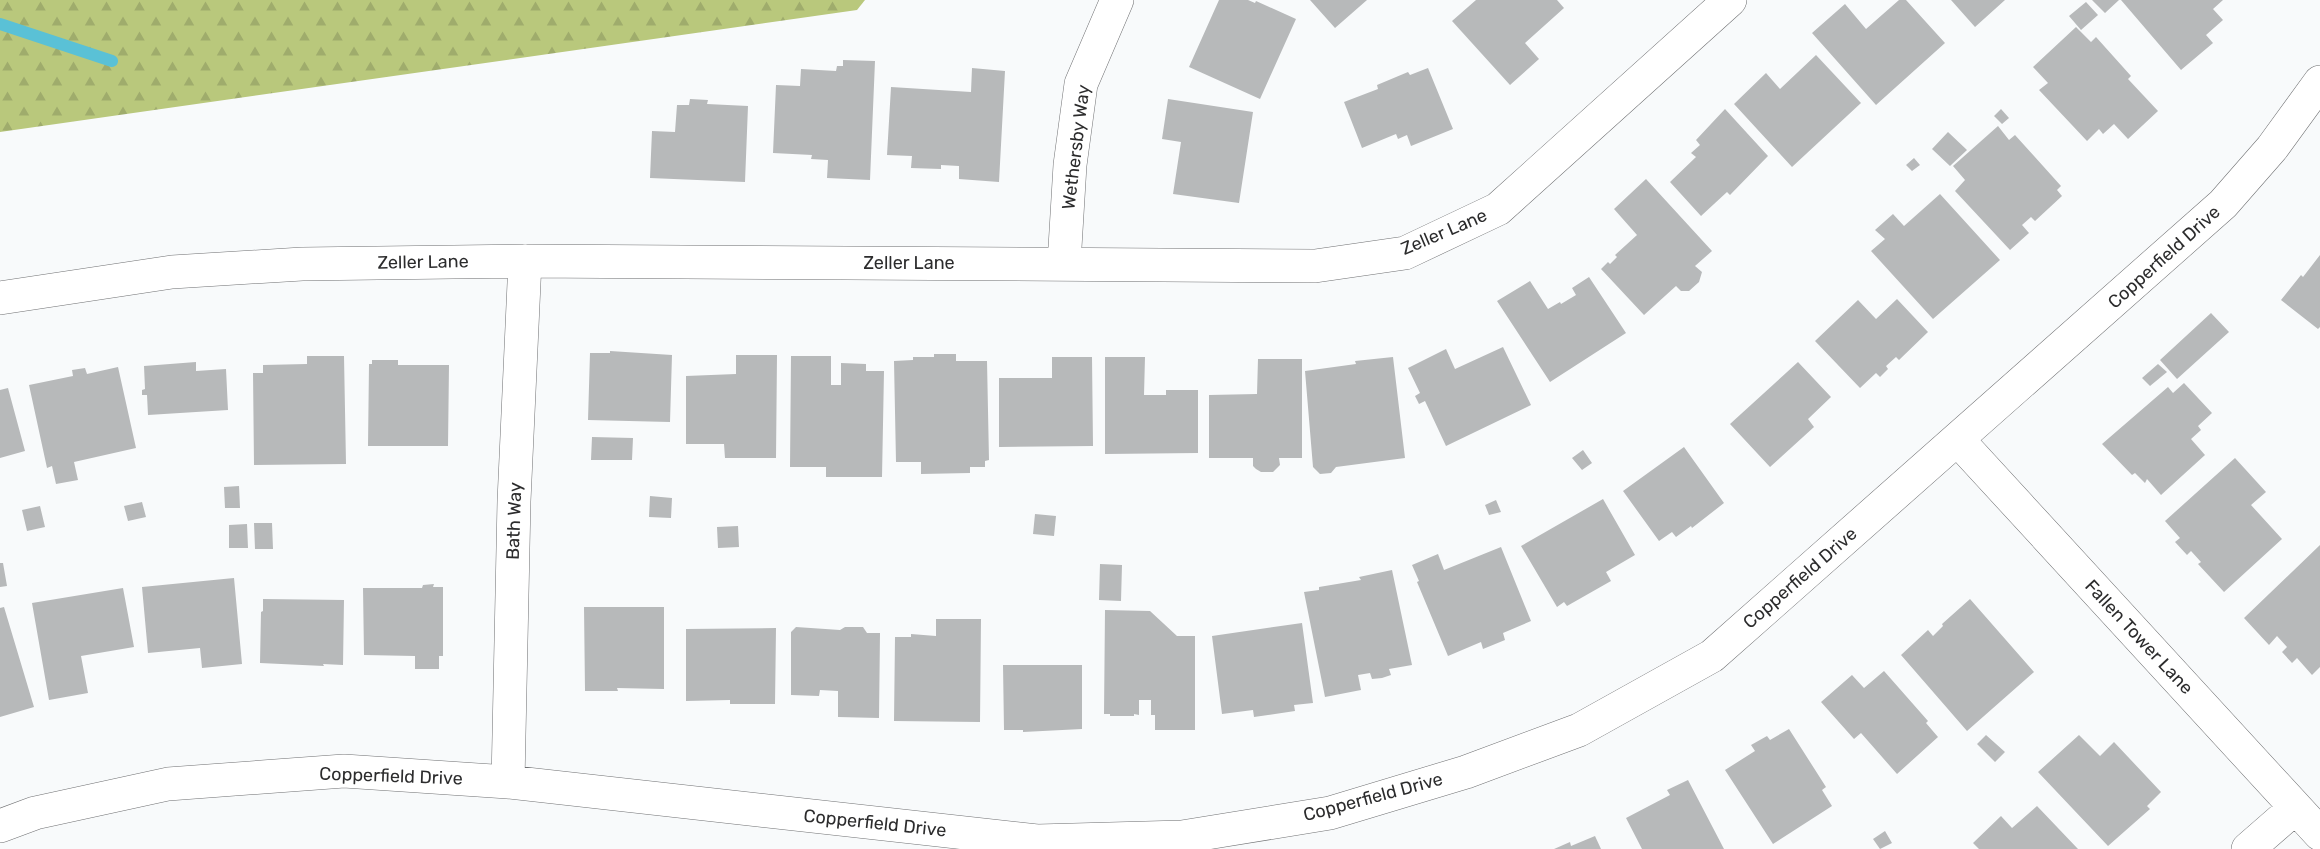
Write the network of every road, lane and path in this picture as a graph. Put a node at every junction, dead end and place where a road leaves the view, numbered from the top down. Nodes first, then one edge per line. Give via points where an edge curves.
1 (1117, 0) edge
2 (1730, 0) edge
3 (2320, 82) edge
4 (525, 261) junction
5 (1064, 264) junction
6 (0, 298) edge
7 (1958, 440) junction
8 (508, 782) junction
9 (2295, 808) junction
10 (0, 826) edge
11 (2320, 834) edge
12 (1036, 845) edge
13 (2248, 849) edge

1 - 5 street, Wethersby Way via 1081,84 1070,165
2 - 5 street, Zeller Lane via 1498,209 1405,253 1315,266
3 - 7 street, Copperfield Drive via 2272,148 2223,204
4 - 5 street, Zeller Lane
4 - 6 street, Zeller Lane via 302,264 172,272
4 - 8 street, Bath Way via 514,501
7 - 9 street, Fallen Tower Lane
7 - 12 street, Copperfield Drive via 1712,656 1579,730 1466,772 1330,813 1182,837
8 - 10 street, Copperfield Drive via 344,771 168,784 35,813
8 - 12 street, Copperfield Drive
9 - 11 street, Fallen Tower Lane
9 - 13 street

